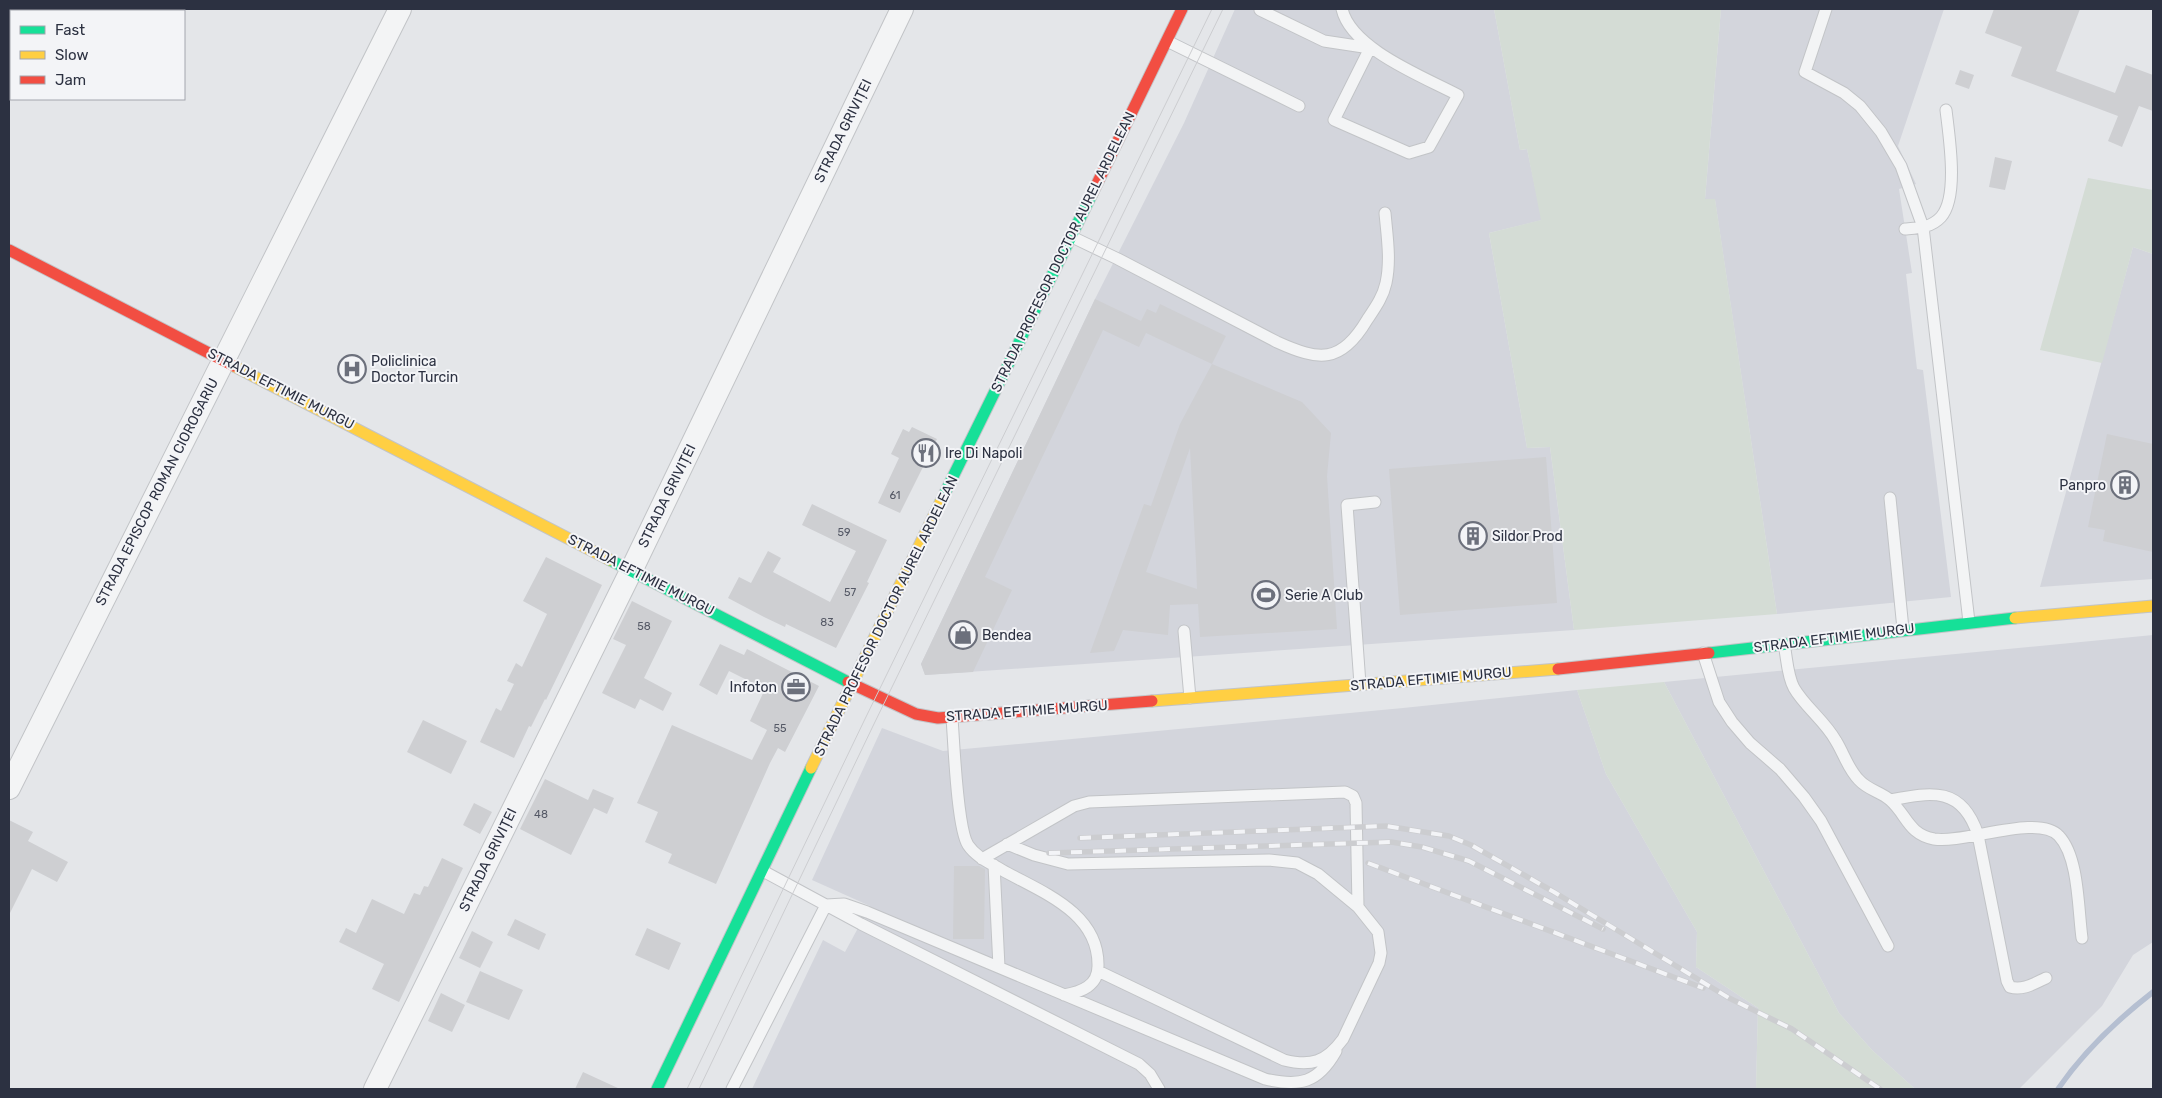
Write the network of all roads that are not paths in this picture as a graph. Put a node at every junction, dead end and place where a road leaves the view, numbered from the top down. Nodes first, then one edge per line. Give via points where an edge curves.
1 (400, 9) edge
2 (902, 9) edge
3 (1182, 9) edge
4 (1342, 9) edge
5 (1826, 9) edge
6 (1260, 10) edge
7 (1166, 41) junction
8 (1370, 48) junction
9 (1299, 106) dead end
10 (1946, 110) dead end
11 (1385, 213) dead end
12 (1923, 227) junction
13 (1905, 229) dead end
14 (1070, 236) junction
15 (9, 250) edge
16 (224, 360) junction
17 (1890, 498) dead end
18 (1375, 502) dead end
19 (632, 569) junction
20 (2153, 606) edge
21 (1969, 622) junction
22 (1903, 630) junction
23 (1184, 631) dead end
24 (1784, 644) junction
25 (1703, 653) junction
26 (852, 684) junction
27 (1360, 684) junction
28 (1190, 698) junction
29 (952, 718) junction
30 (9, 788) edge
31 (1890, 800) junction
32 (1978, 835) junction
33 (1007, 844) junction
34 (982, 859) junction
35 (994, 865) junction
36 (763, 871) junction
37 (826, 905) junction
38 (1358, 907) junction
39 (2082, 938) dead end
40 (1888, 946) dead end
41 (999, 967) junction
42 (1098, 971) junction
43 (2046, 978) dead end
44 (1064, 995) junction
45 (1343, 1039) junction
46 (375, 1089) edge
47 (657, 1089) edge
48 (732, 1089) edge
49 (1159, 1089) edge

1 - 16 street, STRADA EPISCOP ROMAN CIOROGARIU
2 - 19 street, STRADA GRIVIȚEI
3 - 7 street, STRADA PROFESOR DOCTOR AUREL ARDELEAN
4 - 8 lane via 1354,32
5 - 12 lane via 1805,72 1844,93 1860,106 1881,132 1901,166
6 - 8 lane via 1324,42
7 - 9 lane
7 - 14 street, STRADA PROFESOR DOCTOR AUREL ARDELEAN
8 - 8 lane via 1334,120 1409,154 1430,148 1458,95
10 - 12 lane via 1952,169 1950,192 1941,217
11 - 14 lane via 1389,266 1381,298 1350,344 1336,353 1320,356 1302,354 1277,342
12 - 13 lane
12 - 21 lane
14 - 26 street, STRADA PROFESOR DOCTOR AUREL ARDELEAN
15 - 16 street, STRADA EFTIMIE MURGU
16 - 19 street, STRADA EFTIMIE MURGU
16 - 30 street, STRADA EPISCOP ROMAN CIOROGARIU
17 - 22 lane
18 - 27 lane via 1347,505
19 - 26 street, STRADA EFTIMIE MURGU
19 - 46 street, STRADA GRIVIȚEI
20 - 21 street, STRADA EFTIMIE MURGU
21 - 22 street, STRADA EFTIMIE MURGU
22 - 24 street, STRADA EFTIMIE MURGU
23 - 28 lane
24 - 25 street, STRADA EFTIMIE MURGU
24 - 31 lane via 1795,689 1836,740 1858,780
25 - 27 street, STRADA EFTIMIE MURGU via 1603,665
25 - 40 lane via 1719,702 1750,743 1780,769 1821,821
26 - 29 street, STRADA EFTIMIE MURGU via 924,717
26 - 36 street, STRADA PROFESOR DOCTOR AUREL ARDELEAN
27 - 28 street, STRADA EFTIMIE MURGU
28 - 29 street, STRADA EFTIMIE MURGU
29 - 34 lane via 962,828 969,846
31 - 32 lane via 1916,832 1933,839
31 - 32 lane via 1929,793 1944,795 1966,812
32 - 39 lane via 2044,827 2059,835 2073,868
32 - 43 lane via 2007,981 2016,989
33 - 34 lane
33 - 38 lane via 1068,864 1269,860 1297,863 1318,874
33 - 38 lane via 1074,806 1088,802 1345,792 1353,796 1356,803
34 - 35 lane
35 - 41 lane
35 - 42 lane via 1079,917 1096,949
36 - 37 lane
36 - 47 street, STRADA PROFESOR DOCTOR AUREL ARDELEAN
37 - 41 lane via 844,904 867,912
37 - 48 lane
37 - 49 lane via 1139,1064
38 - 45 lane via 1378,932 1381,953
41 - 44 lane
42 - 44 lane via 1089,986
42 - 45 lane via 1284,1060 1304,1064 1313,1062 1335,1049
44 - 45 lane via 1265,1079 1281,1082 1301,1082 1316,1077 1328,1065

